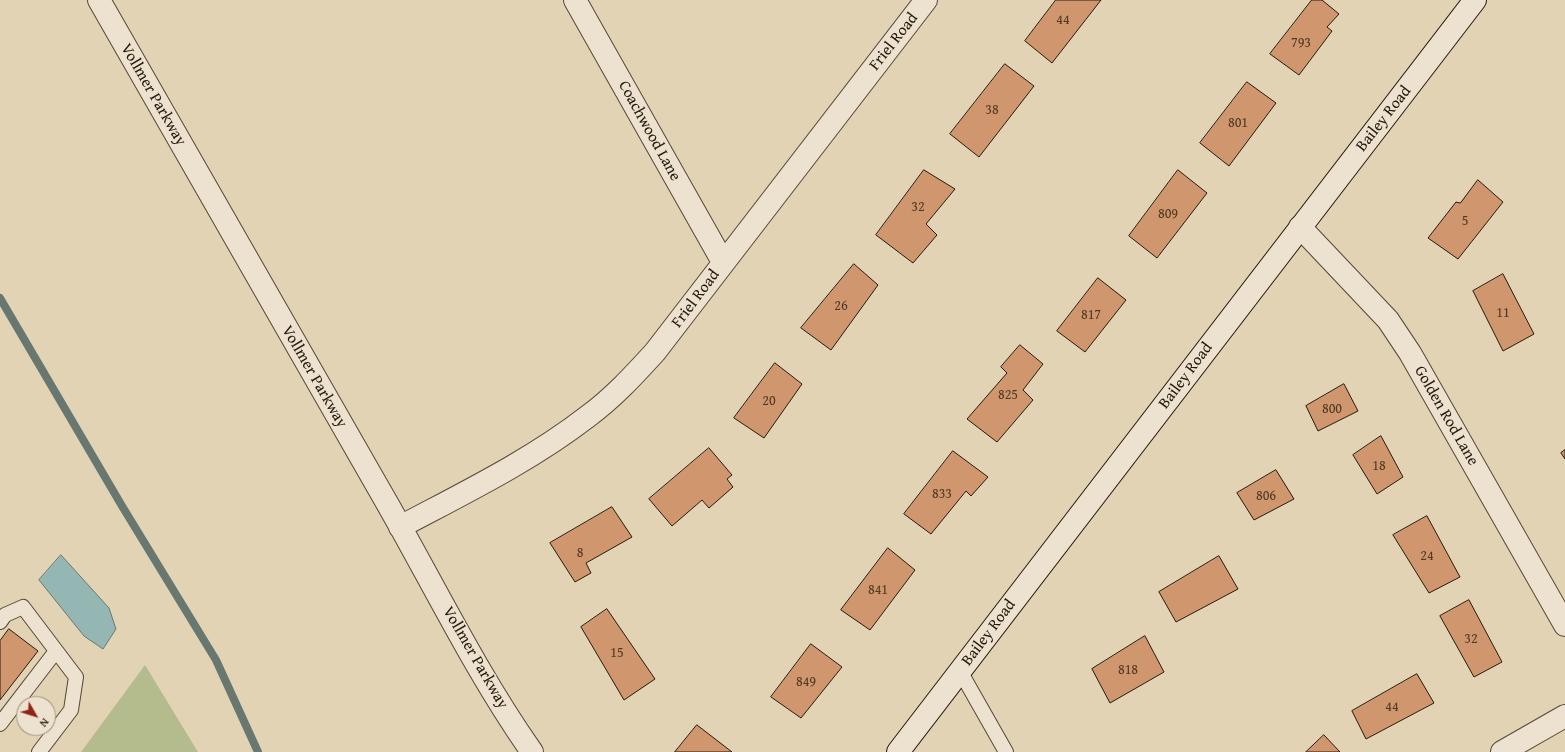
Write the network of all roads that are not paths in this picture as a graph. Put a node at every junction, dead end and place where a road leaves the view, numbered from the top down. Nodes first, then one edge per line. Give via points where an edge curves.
1 (99, 0) edge
2 (575, 0) edge
3 (926, 0) edge
4 (1475, 0) edge
5 (1300, 227) junction
6 (724, 262) junction
7 (400, 526) junction
8 (0, 622) edge
9 (1565, 625) edge
10 (56, 651) junction
11 (960, 671) junction
12 (1565, 716) edge
13 (0, 724) edge
14 (39, 752) edge
15 (532, 752) edge
16 (898, 752) edge
17 (1006, 752) edge
18 (1502, 752) edge

1 - 7 street, Vollmer Parkway
2 - 6 street, Coachwood Lane
3 - 6 street, Friel Road
4 - 5 street, Bailey Road
5 - 9 street, Golden Rod Lane via 1388,320 1410,353
5 - 11 street, Bailey Road
6 - 7 street, Friel Road via 655,352 628,382 588,417 528,457
7 - 15 street, Vollmer Parkway via 512,724
8 - 10 lane via 5,615 23,607
10 - 13 lane
10 - 14 lane via 76,677 71,710
11 - 16 street, Bailey Road
11 - 17 lane
12 - 18 street

